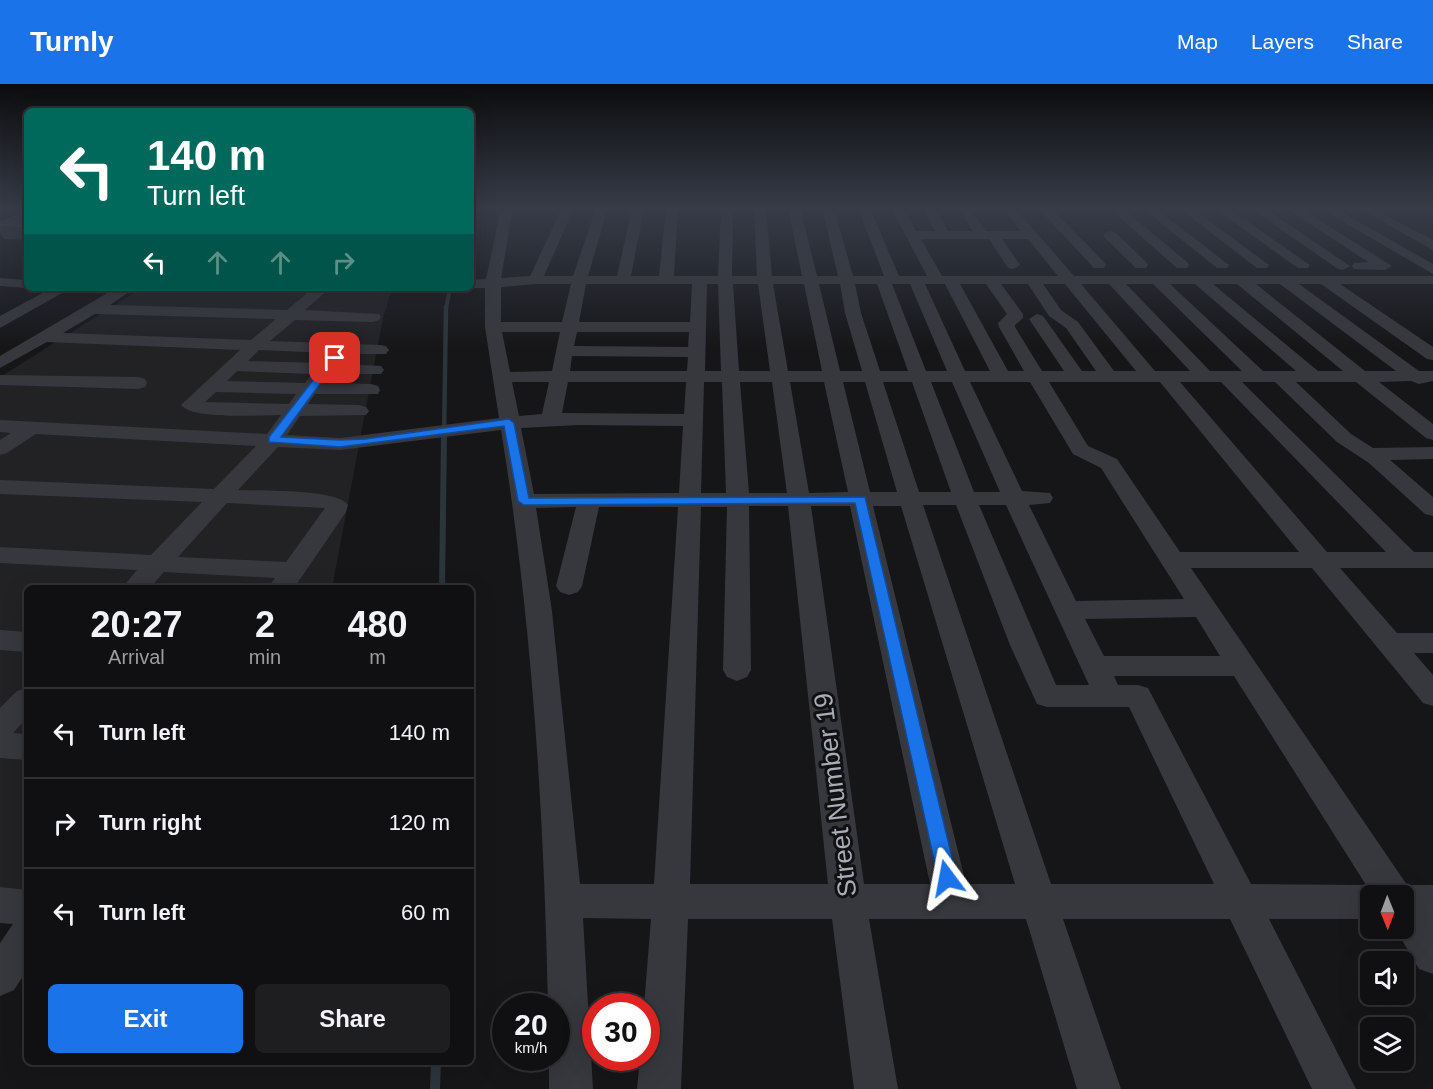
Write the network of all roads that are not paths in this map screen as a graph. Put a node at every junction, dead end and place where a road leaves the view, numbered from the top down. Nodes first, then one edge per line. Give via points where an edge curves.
1 (495, 255) edge
2 (547, 255) edge
3 (587, 255) edge
4 (628, 255) edge
5 (668, 255) edge
6 (713, 255) edge
7 (763, 255) edge
8 (804, 255) edge
9 (841, 255) edge
10 (898, 255) edge
11 (914, 255) edge
12 (1004, 255) edge
13 (1050, 255) edge
14 (1096, 255) edge
15 (1135, 255) edge
16 (1176, 255) edge
17 (1209, 255) edge
18 (1248, 255) edge
19 (1288, 255) edge
20 (1326, 255) edge
21 (1367, 255) edge
22 (1407, 255) edge
23 (1058, 264) junction
24 (1013, 265) dead end
25 (1222, 265) junction
26 (1262, 265) junction
27 (1303, 265) junction
28 (1343, 266) junction
29 (1110, 268) junction
30 (1153, 269) junction
31 (1194, 269) junction
32 (1433, 270) edge
33 (535, 280) junction
34 (579, 280) junction
35 (622, 280) junction
36 (666, 280) junction
37 (765, 280) junction
38 (809, 280) junction
39 (848, 280) junction
40 (916, 280) junction
41 (990, 280) junction
42 (1033, 280) junction
43 (1071, 280) junction
44 (1241, 280) junction
45 (1283, 280) junction
46 (1324, 280) junction
47 (1407, 280) junction
48 (1433, 280) edge
49 (0, 282) edge
50 (24, 284) edge
51 (487, 289) edge
52 (703, 289) junction
53 (58, 291) edge
54 (121, 291) edge
55 (319, 291) edge
56 (1433, 296) edge
57 (91, 309) junction
58 (293, 315) junction
59 (373, 317) dead end
60 (1037, 319) dead end
61 (0, 323) edge
62 (571, 326) junction
63 (493, 327) junction
64 (44, 337) junction
65 (254, 346) junction
66 (344, 349) junction
67 (380, 350) dead end
68 (565, 351) junction
69 (696, 352) junction
70 (1433, 355) edge
71 (232, 366) junction
72 (0, 367) edge
73 (326, 368) junction
74 (375, 370) dead end
75 (1035, 375) junction
76 (1077, 375) junction
77 (1108, 375) junction
78 (560, 376) junction
79 (732, 376) junction
80 (780, 376) junction
81 (832, 376) junction
82 (874, 376) junction
83 (920, 376) junction
84 (958, 376) junction
85 (1002, 376) junction
86 (1157, 376) junction
87 (1216, 376) junction
88 (1258, 376) junction
89 (1280, 376) junction
90 (1313, 376) junction
91 (1361, 376) junction
92 (1424, 376) edge
93 (501, 377) junction
94 (138, 383) dead end
95 (210, 386) junction
96 (310, 388) junction
97 (371, 390) dead end
98 (1433, 390) edge
99 (295, 410) junction
100 (359, 411) dead end
101 (551, 420) junction
102 (693, 420) junction
103 (502, 424) junction
104 (0, 426) edge
105 (31, 428) junction
106 (1433, 434) edge
107 (273, 440) junction
108 (0, 449) edge
109 (1433, 453) edge
110 (1370, 454) junction
111 (0, 487) edge
112 (222, 496) junction
113 (964, 498) junction
114 (1014, 498) junction
115 (1042, 498) dead end
116 (910, 499) junction
117 (799, 500) junction
118 (860, 500) junction
119 (524, 501) junction
120 (589, 501) junction
121 (690, 501) junction
122 (738, 501) junction
123 (1433, 509) edge
124 (0, 555) edge
125 (1174, 560) junction
126 (1321, 560) junction
127 (1408, 560) junction
128 (1433, 560) edge
129 (157, 564) junction
130 (287, 580) edge
131 (138, 585) edge
132 (569, 586) dead end
133 (1205, 608) junction
134 (1068, 610) junction
135 (0, 640) edge
136 (24, 642) edge
137 (1388, 643) junction
138 (1433, 643) edge
139 (1243, 666) junction
140 (736, 670) dead end
141 (1102, 681) junction
142 (1433, 695) edge
143 (24, 702) edge
144 (0, 727) edge
145 (0, 745) edge
146 (24, 747) edge
147 (1388, 885) edge
148 (564, 901) junction
149 (671, 901) junction
150 (848, 902) junction
151 (952, 902) junction
152 (1040, 902) junction
153 (1241, 902) junction
154 (1360, 902) edge
155 (1414, 902) edge
156 (1433, 902) edge
157 (0, 904) edge
158 (24, 908) edge
159 (1414, 926) edge
160 (24, 941) edge
161 (1433, 956) edge
162 (0, 976) edge
163 (571, 1089) edge
164 (659, 1089) edge
165 (876, 1089) edge
166 (1099, 1089) edge
167 (1334, 1089) edge

1 - 51 street
2 - 33 street
3 - 34 street
4 - 35 street
5 - 36 street
6 - 52 street
7 - 37 street, Street Number 19
8 - 38 street
9 - 39 street
10 - 40 street
11 - 40 street
12 - 24 street
13 - 23 street
14 - 29 street
15 - 30 street
16 - 31 street
17 - 25 street
18 - 26 street
19 - 27 street
20 - 28 street
21 - 28 street via 1385,266
22 - 32 street
23 - 29 street
23 - 43 street
25 - 26 street
25 - 31 street
26 - 27 street
27 - 28 street
29 - 30 street
29 - 30 street
29 - 43 street
29 - 87 street
30 - 31 street
30 - 31 street
30 - 88 street
31 - 44 street
31 - 90 street
33 - 34 street
33 - 51 street
34 - 35 street
34 - 62 street
35 - 36 street
36 - 52 street
37 - 38 street
37 - 52 street
37 - 80 street, Street Number 19
38 - 39 street
38 - 81 street
39 - 40 street
39 - 82 street via 853,313
40 - 41 street
40 - 83 street
40 - 84 street
40 - 85 street
41 - 42 street
41 - 75 street via 1016,314 1006,327
42 - 43 street
42 - 77 street via 1055,313 1072,325
43 - 86 street
44 - 45 street
44 - 91 street
45 - 46 street
45 - 92 street
46 - 47 street
46 - 70 street
47 - 48 street
47 - 56 street
49 - 50 street
51 - 63 street
52 - 69 street
52 - 79 street
53 - 61 street
54 - 57 street
55 - 58 street
57 - 58 street
57 - 64 street
58 - 59 street
58 - 65 street
60 - 76 street
62 - 63 street
62 - 68 street
62 - 69 street
63 - 93 street
64 - 65 street
64 - 72 street
65 - 66 street
65 - 71 street
66 - 67 street
66 - 73 street
68 - 69 street
68 - 78 street
69 - 78 street
69 - 79 street
69 - 102 street
71 - 73 street
71 - 95 street
72 - 94 street
73 - 74 street
73 - 96 street
75 - 76 street
75 - 85 street
75 - 125 street via 1080,450 1109,464
76 - 77 street
77 - 86 street
78 - 93 street
78 - 101 street
79 - 80 street
79 - 122 street
80 - 81 street
80 - 117 street, Street Number 19
81 - 82 street
81 - 118 street
82 - 83 street
82 - 116 street
83 - 84 street
83 - 113 street
84 - 85 street
84 - 114 street
86 - 87 street
86 - 126 street
87 - 88 street
87 - 127 street
88 - 89 street
89 - 90 street
89 - 110 street via 1344,438
90 - 91 street
91 - 92 street
91 - 106 street
92 - 98 street
93 - 103 street
95 - 96 street
95 - 99 street via 191,405
96 - 97 street
96 - 99 street
99 - 100 street
99 - 107 street
101 - 102 street
101 - 103 street
102 - 121 street
103 - 107 street via 340,444
103 - 119 street
104 - 105 street
105 - 107 street
105 - 108 street
107 - 112 street
109 - 110 street
110 - 123 street
111 - 112 street
112 - 129 street
112 - 130 street via 329,501 337,505
113 - 114 street
113 - 116 street
113 - 141 street via 1047,696
114 - 115 street
114 - 134 street
116 - 118 street
116 - 152 street
117 - 118 street
117 - 122 street
117 - 150 street, Street Number 19
118 - 151 street
119 - 120 street
119 - 148 street via 539,611
120 - 121 street
120 - 132 street
121 - 122 street
121 - 149 street
122 - 140 street
124 - 129 street
125 - 126 street
125 - 133 street
126 - 127 street
126 - 137 street
127 - 128 street
129 - 130 street
129 - 131 street
133 - 134 street
133 - 139 street
134 - 141 street
135 - 136 street
137 - 138 street
137 - 142 street
139 - 141 street
139 - 147 street
141 - 153 street via 1138,696
143 - 144 street
145 - 146 street
148 - 149 street
148 - 163 street
149 - 150 street
149 - 164 street
150 - 151 street
150 - 165 street, Street Number 19
151 - 152 street
152 - 153 street
152 - 166 street
153 - 154 street
153 - 167 street
155 - 156 street
157 - 158 street
159 - 161 street
160 - 162 street

